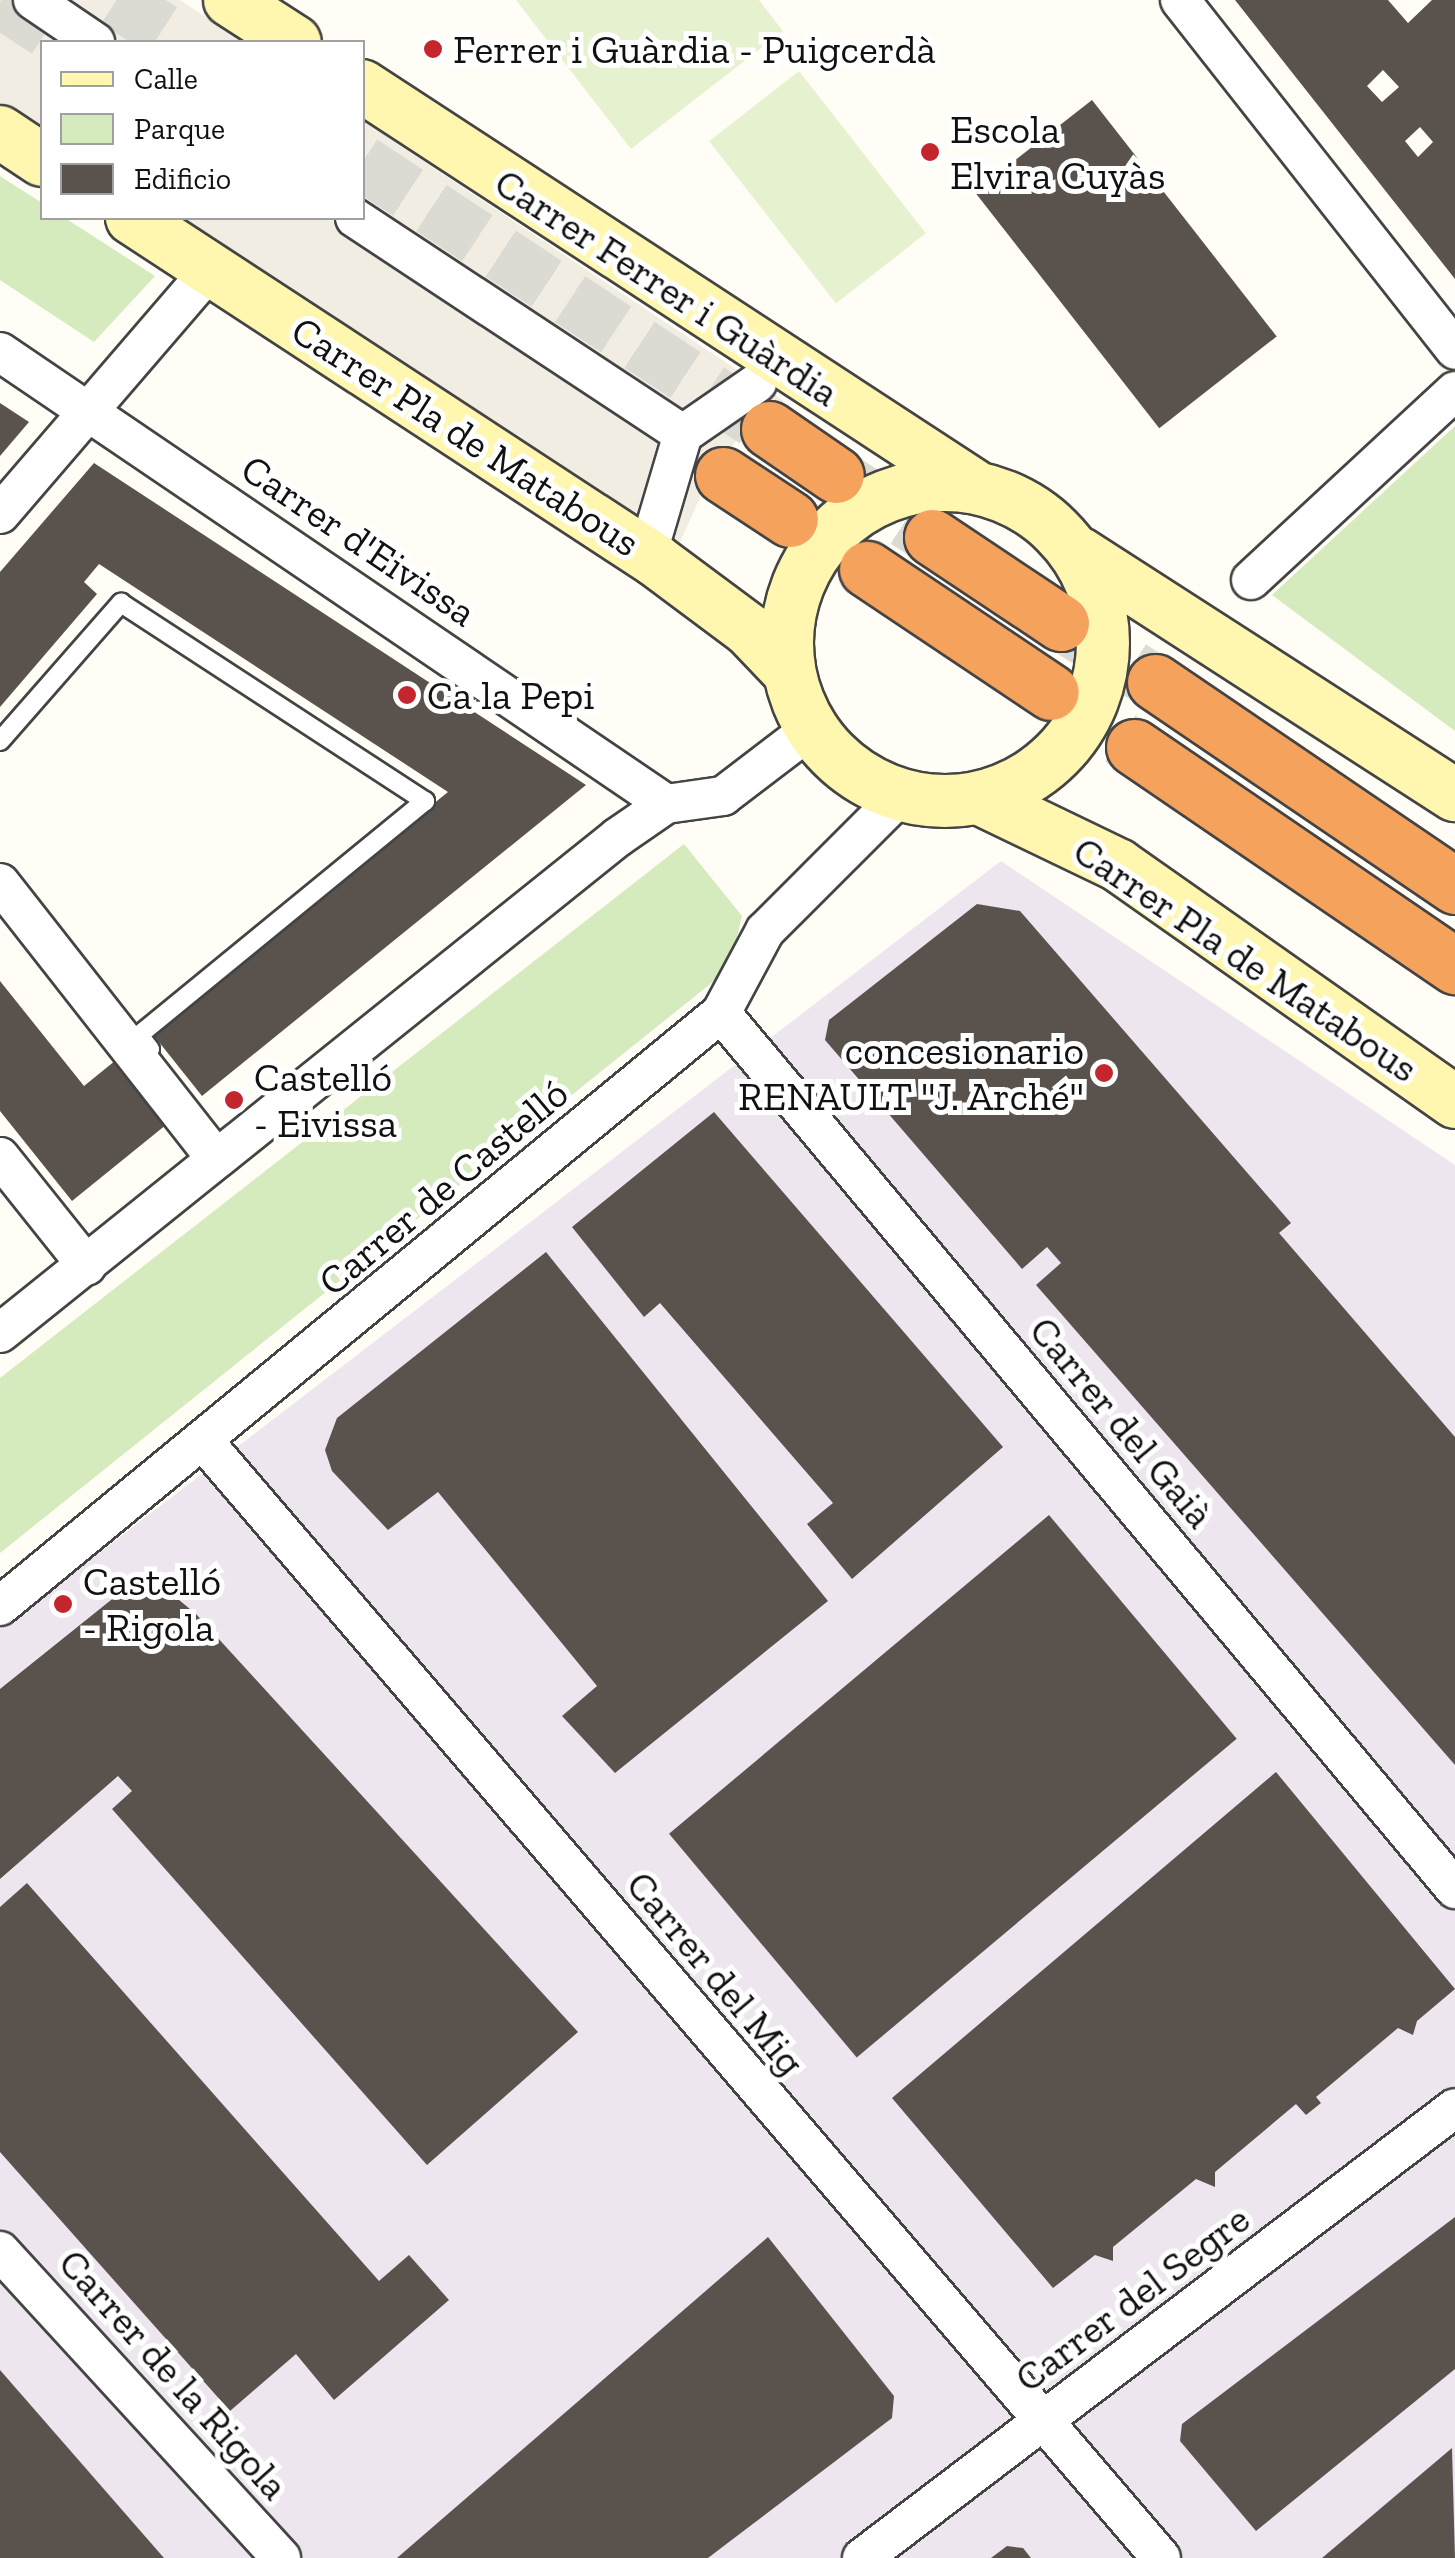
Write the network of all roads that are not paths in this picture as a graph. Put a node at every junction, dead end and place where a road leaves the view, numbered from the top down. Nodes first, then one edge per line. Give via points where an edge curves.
1 (32, 0) edge
2 (1180, 0) edge
3 (239, 2) edge
4 (92, 40) edge
5 (292, 40) edge
6 (365, 88) edge
7 (0, 132) edge
8 (40, 159) edge
9 (164, 220) edge
10 (359, 220) edge
11 (210, 270) junction
12 (1455, 350) edge
13 (0, 352) edge
14 (1455, 392) edge
15 (763, 406) joint
16 (90, 414) junction
17 (683, 434) junction
18 (724, 475) dead end
19 (836, 475) tunnel mouth
20 (973, 484) junction
21 (0, 514) edge
22 (790, 519) tunnel mouth
23 (654, 536) dead end
24 (932, 537) tunnel mouth
25 (1080, 553) junction
26 (868, 569) tunnel mouth
27 (1251, 580) dead end
28 (1062, 623) tunnel mouth
29 (788, 671) junction
30 (1156, 682) tunnel mouth
31 (1051, 692) tunnel mouth
32 (811, 730) junction
33 (0, 741) edge
34 (1134, 748) tunnel mouth
35 (1455, 795) edge
36 (900, 796) junction
37 (979, 798) junction
38 (666, 804) junction
39 (0, 883) edge
40 (1455, 886) edge
41 (1455, 966) edge
42 (721, 1013) junction
43 (1455, 1102) edge
44 (222, 1152) junction
45 (0, 1157) edge
46 (88, 1266) junction
47 (0, 1333) edge
48 (206, 1444) junction
49 (0, 1606) edge
50 (1455, 1889) edge
51 (1455, 2108) edge
52 (0, 2251) edge
53 (1040, 2424) junction
54 (281, 2558) edge
55 (862, 2558) edge
56 (1161, 2558) edge

1 - 4 street
2 - 12 street
3 - 5 main road
6 - 20 main road, Carrer Ferrer i Guàrdia
7 - 8 main road
9 - 11 main road, Carrer Pla de Matabous
10 - 17 street
11 - 16 street
11 - 29 main road, Carrer Pla de Matabous via 655,560
13 - 16 street, Carrer d'Eivissa
14 - 27 street
15 - 17 street
15 - 19 highway
16 - 21 street
16 - 38 street, Carrer d'Eivissa
17 - 23 street
18 - 22 highway
20 - 25 main road via 1038,515
20 - 29 main road via 920,486 878,499 841,523 793,596
24 - 28 highway
25 - 35 main road
25 - 37 main road via 1100,615 1094,694 1050,761
26 - 31 highway
29 - 32 main road
30 - 40 highway
32 - 36 main road via 865,781
32 - 38 street via 723,796
33 - 44 lane via 121,603 425,801 139,1036
34 - 41 highway
36 - 37 main road
36 - 42 street, Carrer de Castelló via 765,932
37 - 43 main road, Carrer Pla de Matabous via 1118,865
38 - 44 street
39 - 44 street
42 - 48 street, Carrer de Castelló
42 - 50 street, Carrer del Gaià
44 - 46 street
45 - 46 street
46 - 47 street
48 - 49 street, Carrer de Castelló
48 - 53 street, Carrer del Mig
51 - 53 street, Carrer del Segre
52 - 54 street, Carrer de la Rigola
53 - 55 street, Carrer del Segre
53 - 56 street, Carrer del Mig

